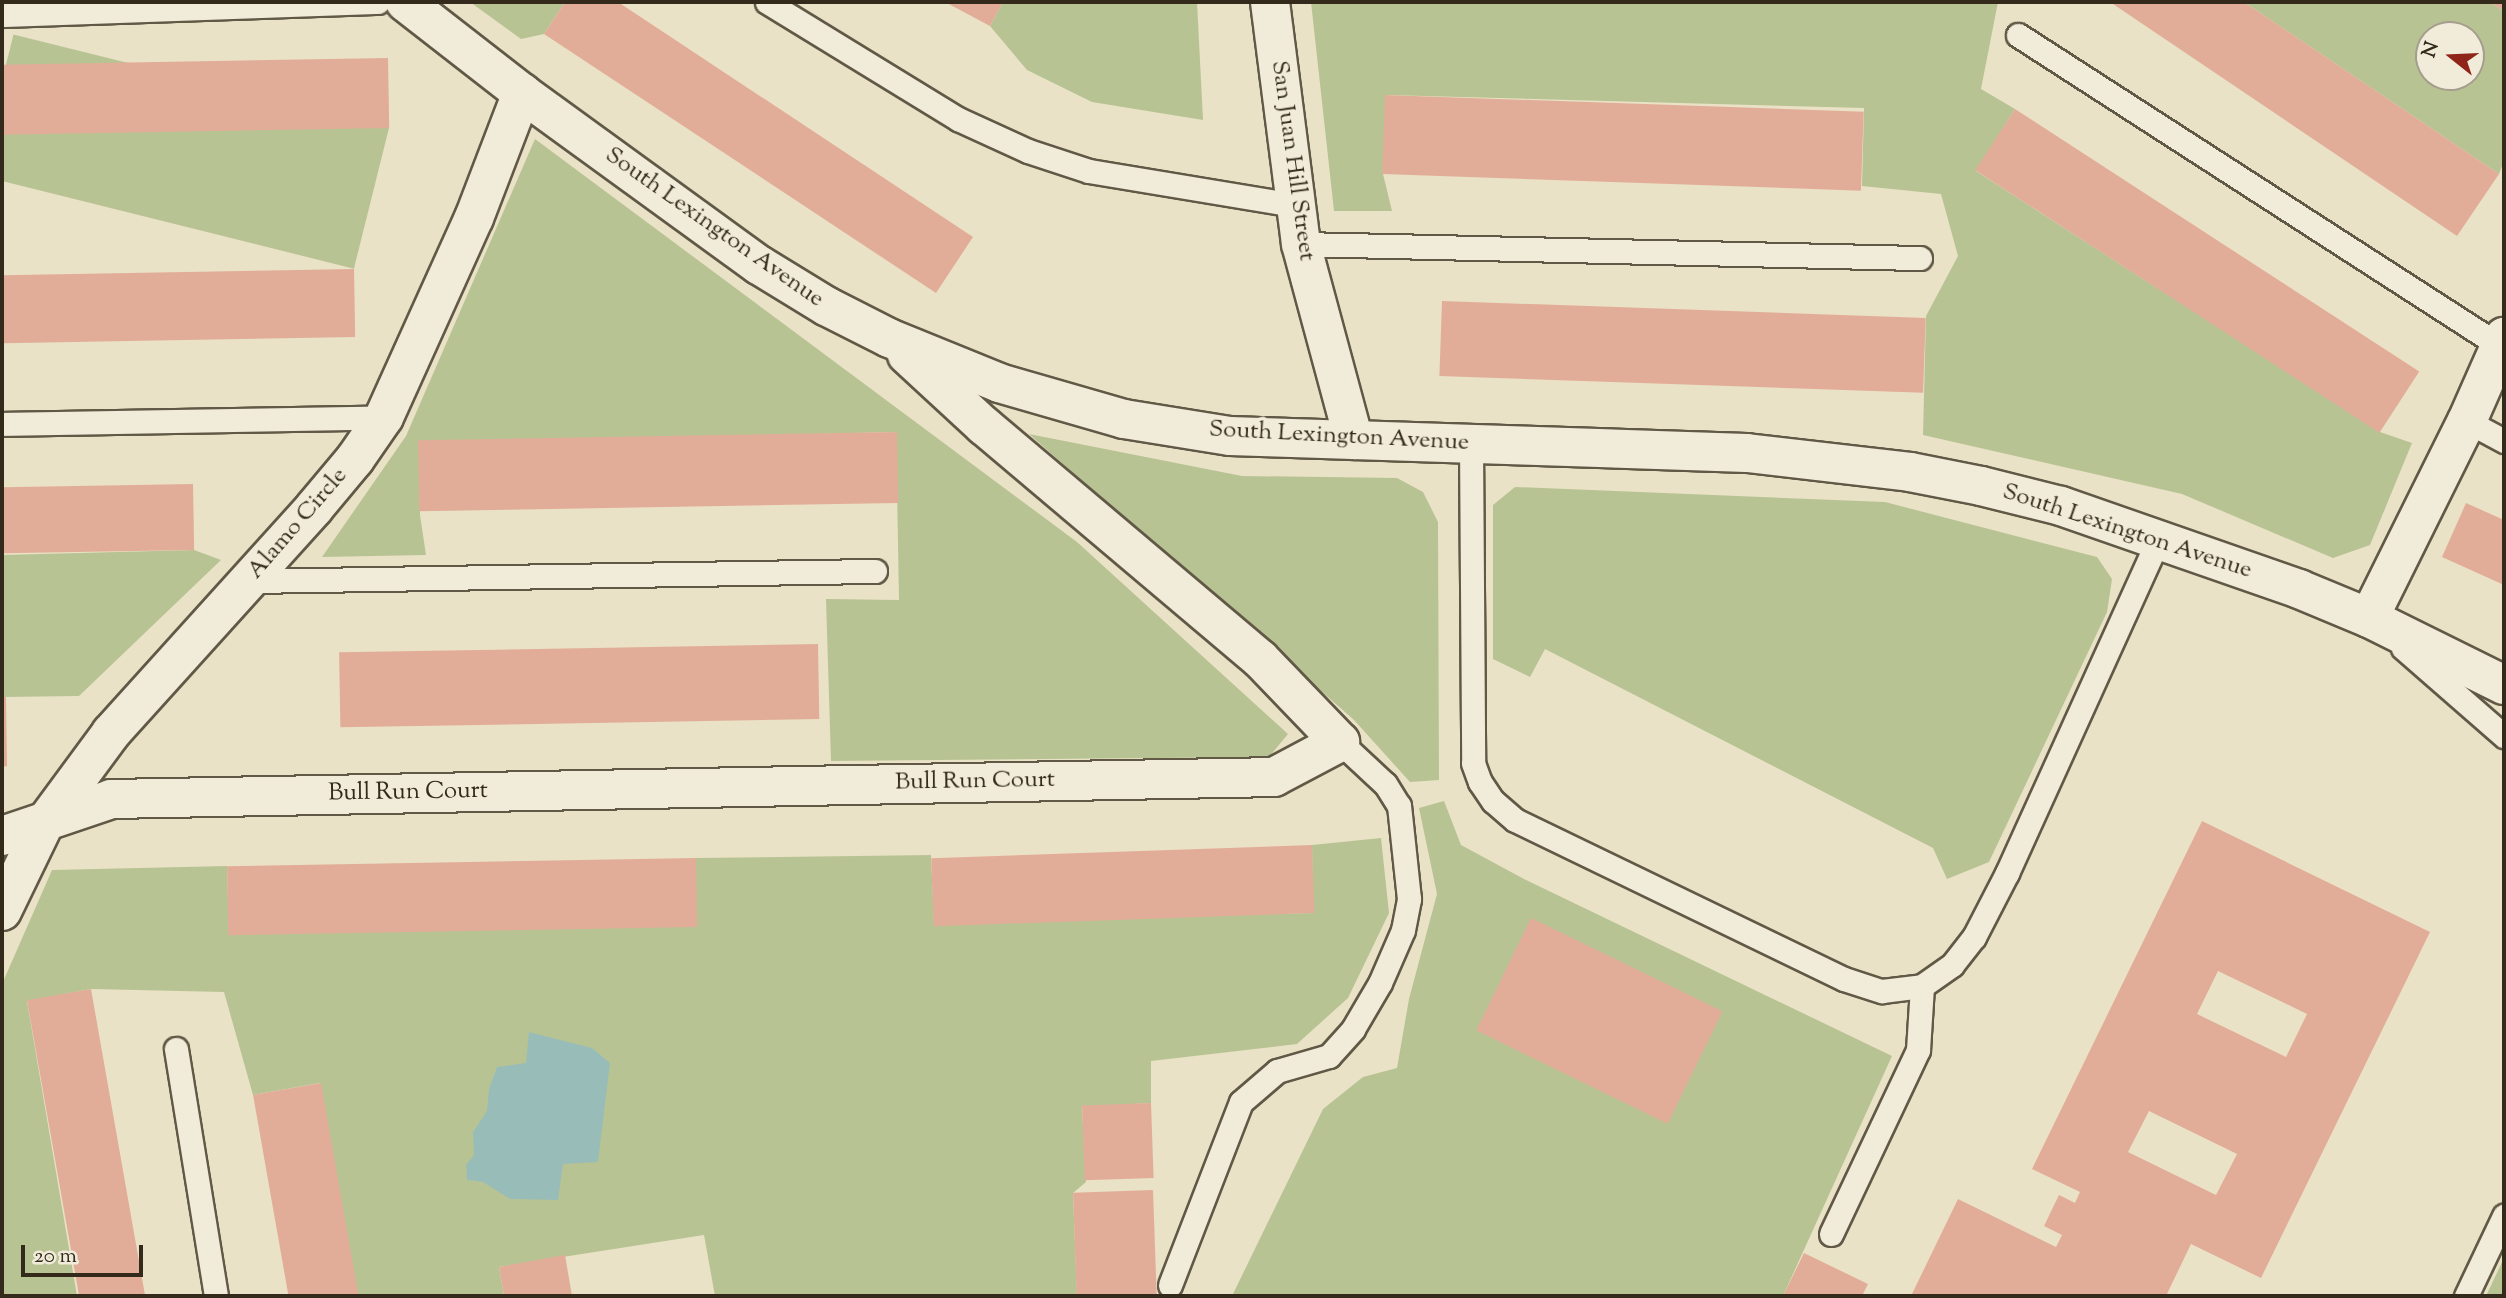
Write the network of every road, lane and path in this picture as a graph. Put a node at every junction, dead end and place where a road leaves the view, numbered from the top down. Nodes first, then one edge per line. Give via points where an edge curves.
1 (378, 2) edge
2 (405, 2) edge
3 (767, 2) edge
4 (1270, 2) edge
5 (2, 15) edge
6 (2018, 35) dead end
7 (522, 93) junction
8 (1294, 205) junction
9 (1301, 244) junction
10 (1920, 258) dead end
11 (889, 338) junction
12 (2502, 342) edge
13 (384, 417) junction
14 (2467, 421) junction
15 (2, 424) edge
16 (1354, 440) junction
17 (2504, 441) edge
18 (1471, 443) junction
19 (2159, 538) junction
20 (875, 570) dead end
21 (250, 581) junction
22 (2370, 618) junction
23 (2504, 685) edge
24 (2504, 736) edge
25 (1340, 742) junction
26 (44, 824) junction
27 (2, 836) edge
28 (2, 911) edge
29 (1922, 986) junction
30 (176, 1049) dead end
31 (2504, 1216) edge
32 (1830, 1234) dead end
33 (1170, 1285) dead end
34 (216, 1296) edge
35 (2466, 1296) edge

1 - 5 lane
2 - 7 street, South Lexington Avenue
3 - 8 lane via 958,119 1028,151 1089,171
4 - 8 street, San Juan Hill Street
6 - 12 lane
7 - 11 street, South Lexington Avenue via 759,265
7 - 13 street, Alamo Circle via 474,218
8 - 9 street, San Juan Hill Street
9 - 10 lane
9 - 16 street, San Juan Hill Street
11 - 16 street, South Lexington Avenue via 999,383 1124,419 1230,436
11 - 25 street via 984,426 1260,659
12 - 14 street
13 - 15 lane
13 - 21 street, Alamo Circle via 355,459
14 - 17 lane
14 - 22 street
16 - 18 street, South Lexington Avenue
18 - 19 street, South Lexington Avenue via 1746,453 1909,472 2061,506
18 - 29 lane via 1474,763 1493,801 1514,820 1844,979 1882,992
19 - 22 street, South Lexington Avenue
19 - 29 lane via 1974,937 1952,965
20 - 21 lane
21 - 26 street, Alamo Circle via 111,733
22 - 23 street, South Lexington Avenue
22 - 24 lane
25 - 26 street, Bull Run Court via 1274,776 111,799
25 - 33 lane via 1385,784 1399,806 1409,899 1403,930 1380,984 1353,1030 1329,1056 1276,1071 1241,1102
26 - 27 street, Bull Run Court
26 - 28 street, Alamo Circle
29 - 32 lane via 1918,1050
30 - 34 lane
31 - 35 lane

